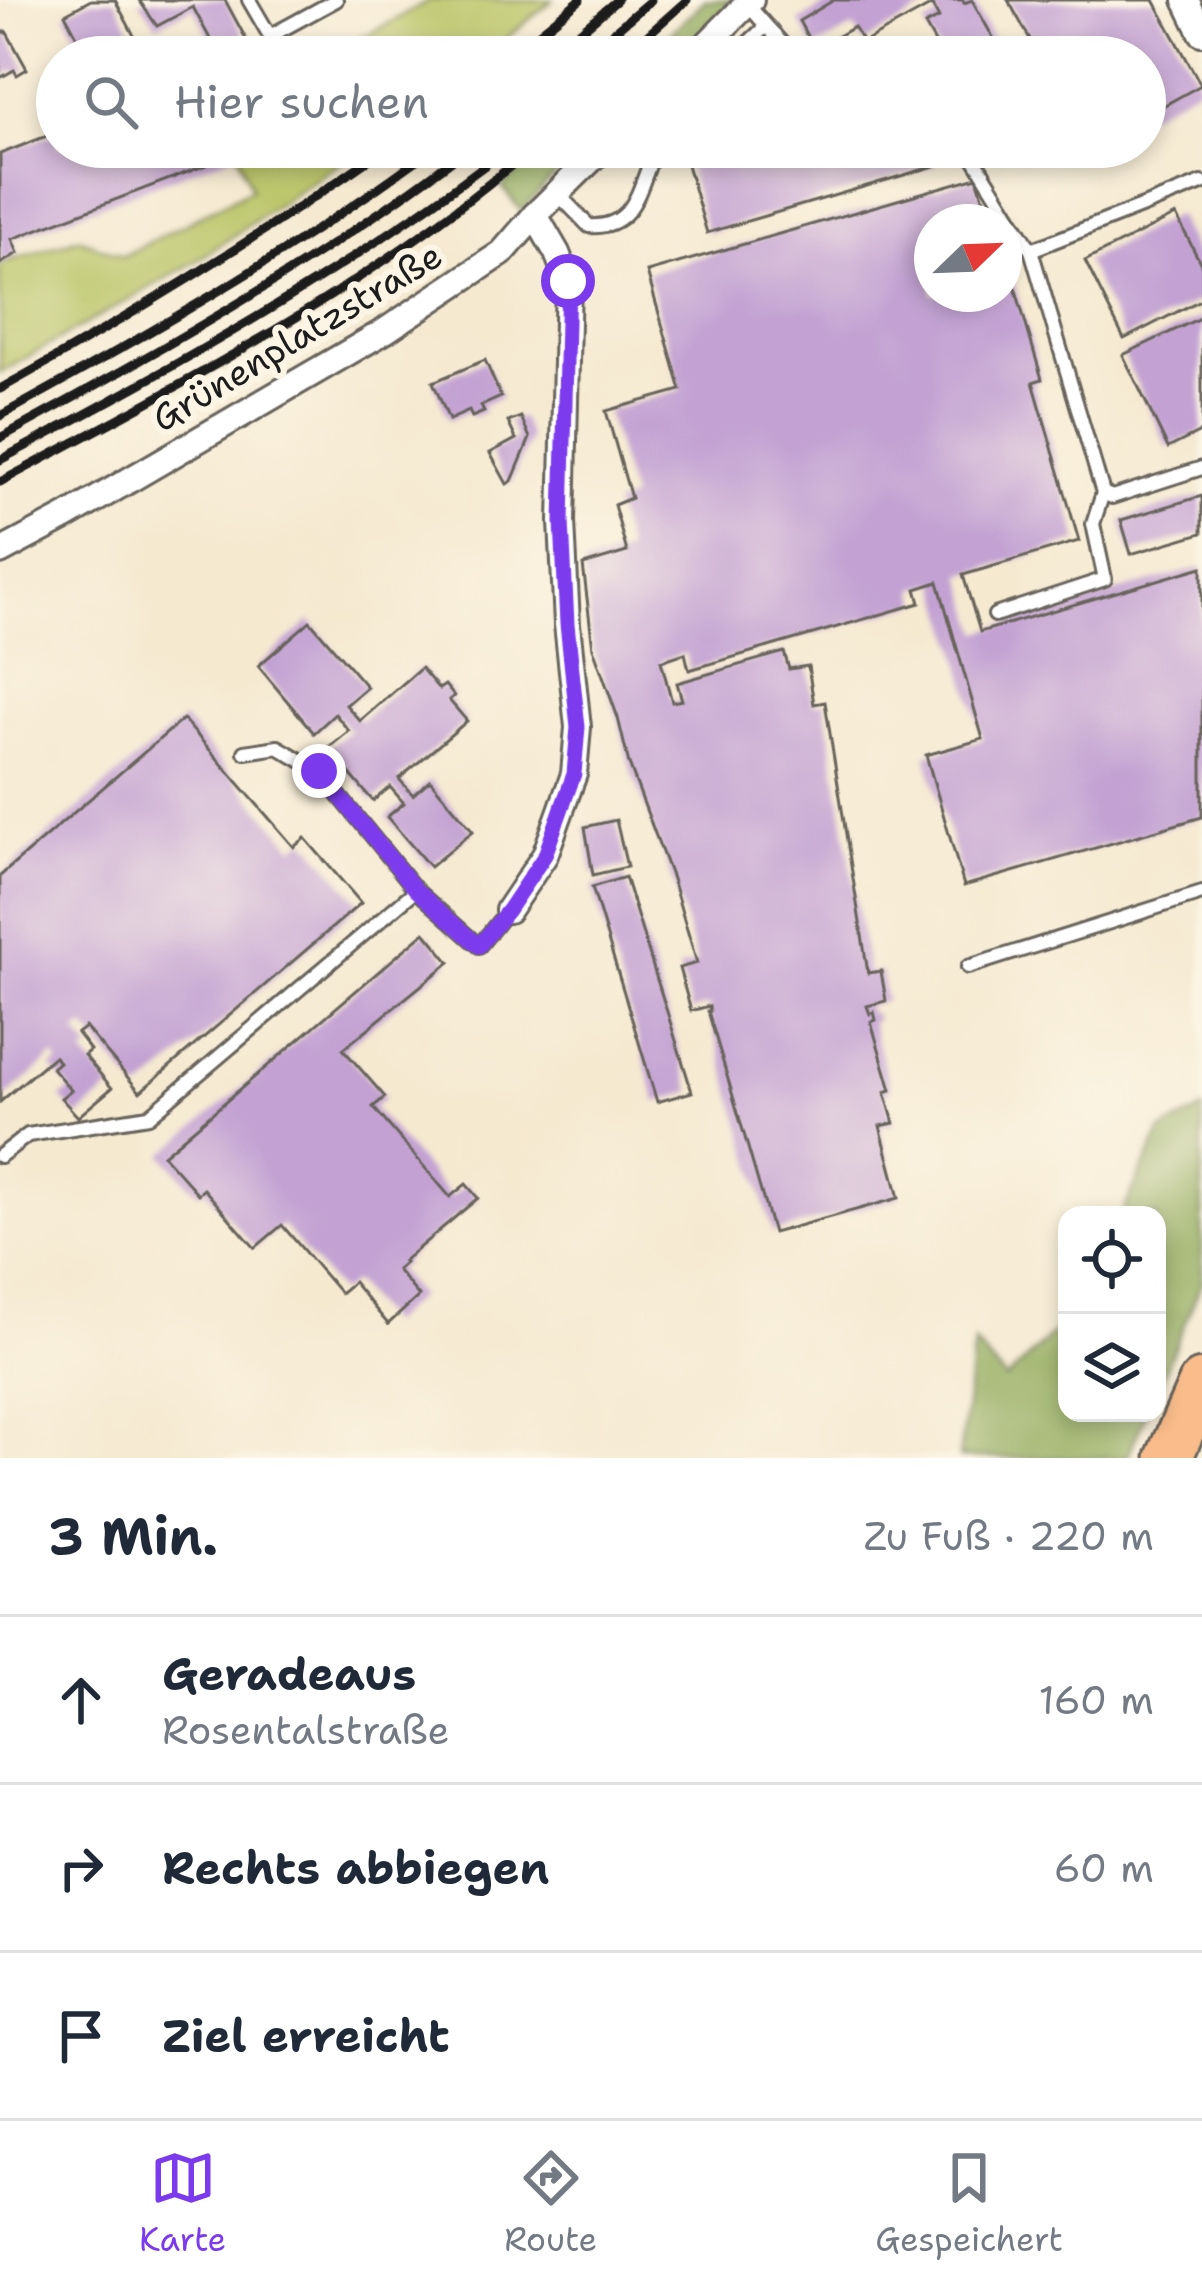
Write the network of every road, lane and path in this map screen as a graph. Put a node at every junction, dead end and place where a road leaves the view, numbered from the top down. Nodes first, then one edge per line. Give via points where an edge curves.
1 (249, 0) edge
2 (336, 0) edge
3 (1186, 0) edge
4 (749, 2) edge
5 (766, 26) junction
6 (1202, 33) edge
7 (715, 36) edge
8 (756, 36) edge
9 (775, 36) edge
10 (583, 168) edge
11 (649, 168) edge
12 (981, 168) edge
13 (1202, 183) edge
14 (557, 194) junction
15 (535, 215) junction
16 (1031, 250) junction
17 (1202, 467) edge
18 (1103, 493) junction
19 (0, 552) edge
20 (994, 615) dead end
21 (245, 752) dead end
22 (416, 890) junction
23 (1202, 893) edge
24 (508, 910) joint
25 (968, 967) dead end
26 (0, 1156) edge
27 (1202, 1383) edge
28 (1169, 1458) edge

1 - 2 lane via 270,36
3 - 6 street
4 - 5 lane
4 - 7 street
5 - 8 lane
5 - 9 lane
10 - 14 street, Grünenplatzstraße
11 - 14 lane via 621,221 604,227 589,226
12 - 16 lane
13 - 16 lane
14 - 15 street, Grünenplatzstraße
15 - 19 street, Grünenplatzstraße via 502,253 385,331
15 - 24 street via 568,281 562,522 578,727 574,774 545,855
16 - 18 lane
17 - 18 lane via 1112,497
18 - 20 lane via 1093,524 1105,580
21 - 22 lane via 278,747 319,771
22 - 24 lane via 479,946
22 - 26 lane via 149,1116 28,1135
23 - 25 lane
27 - 28 highway

